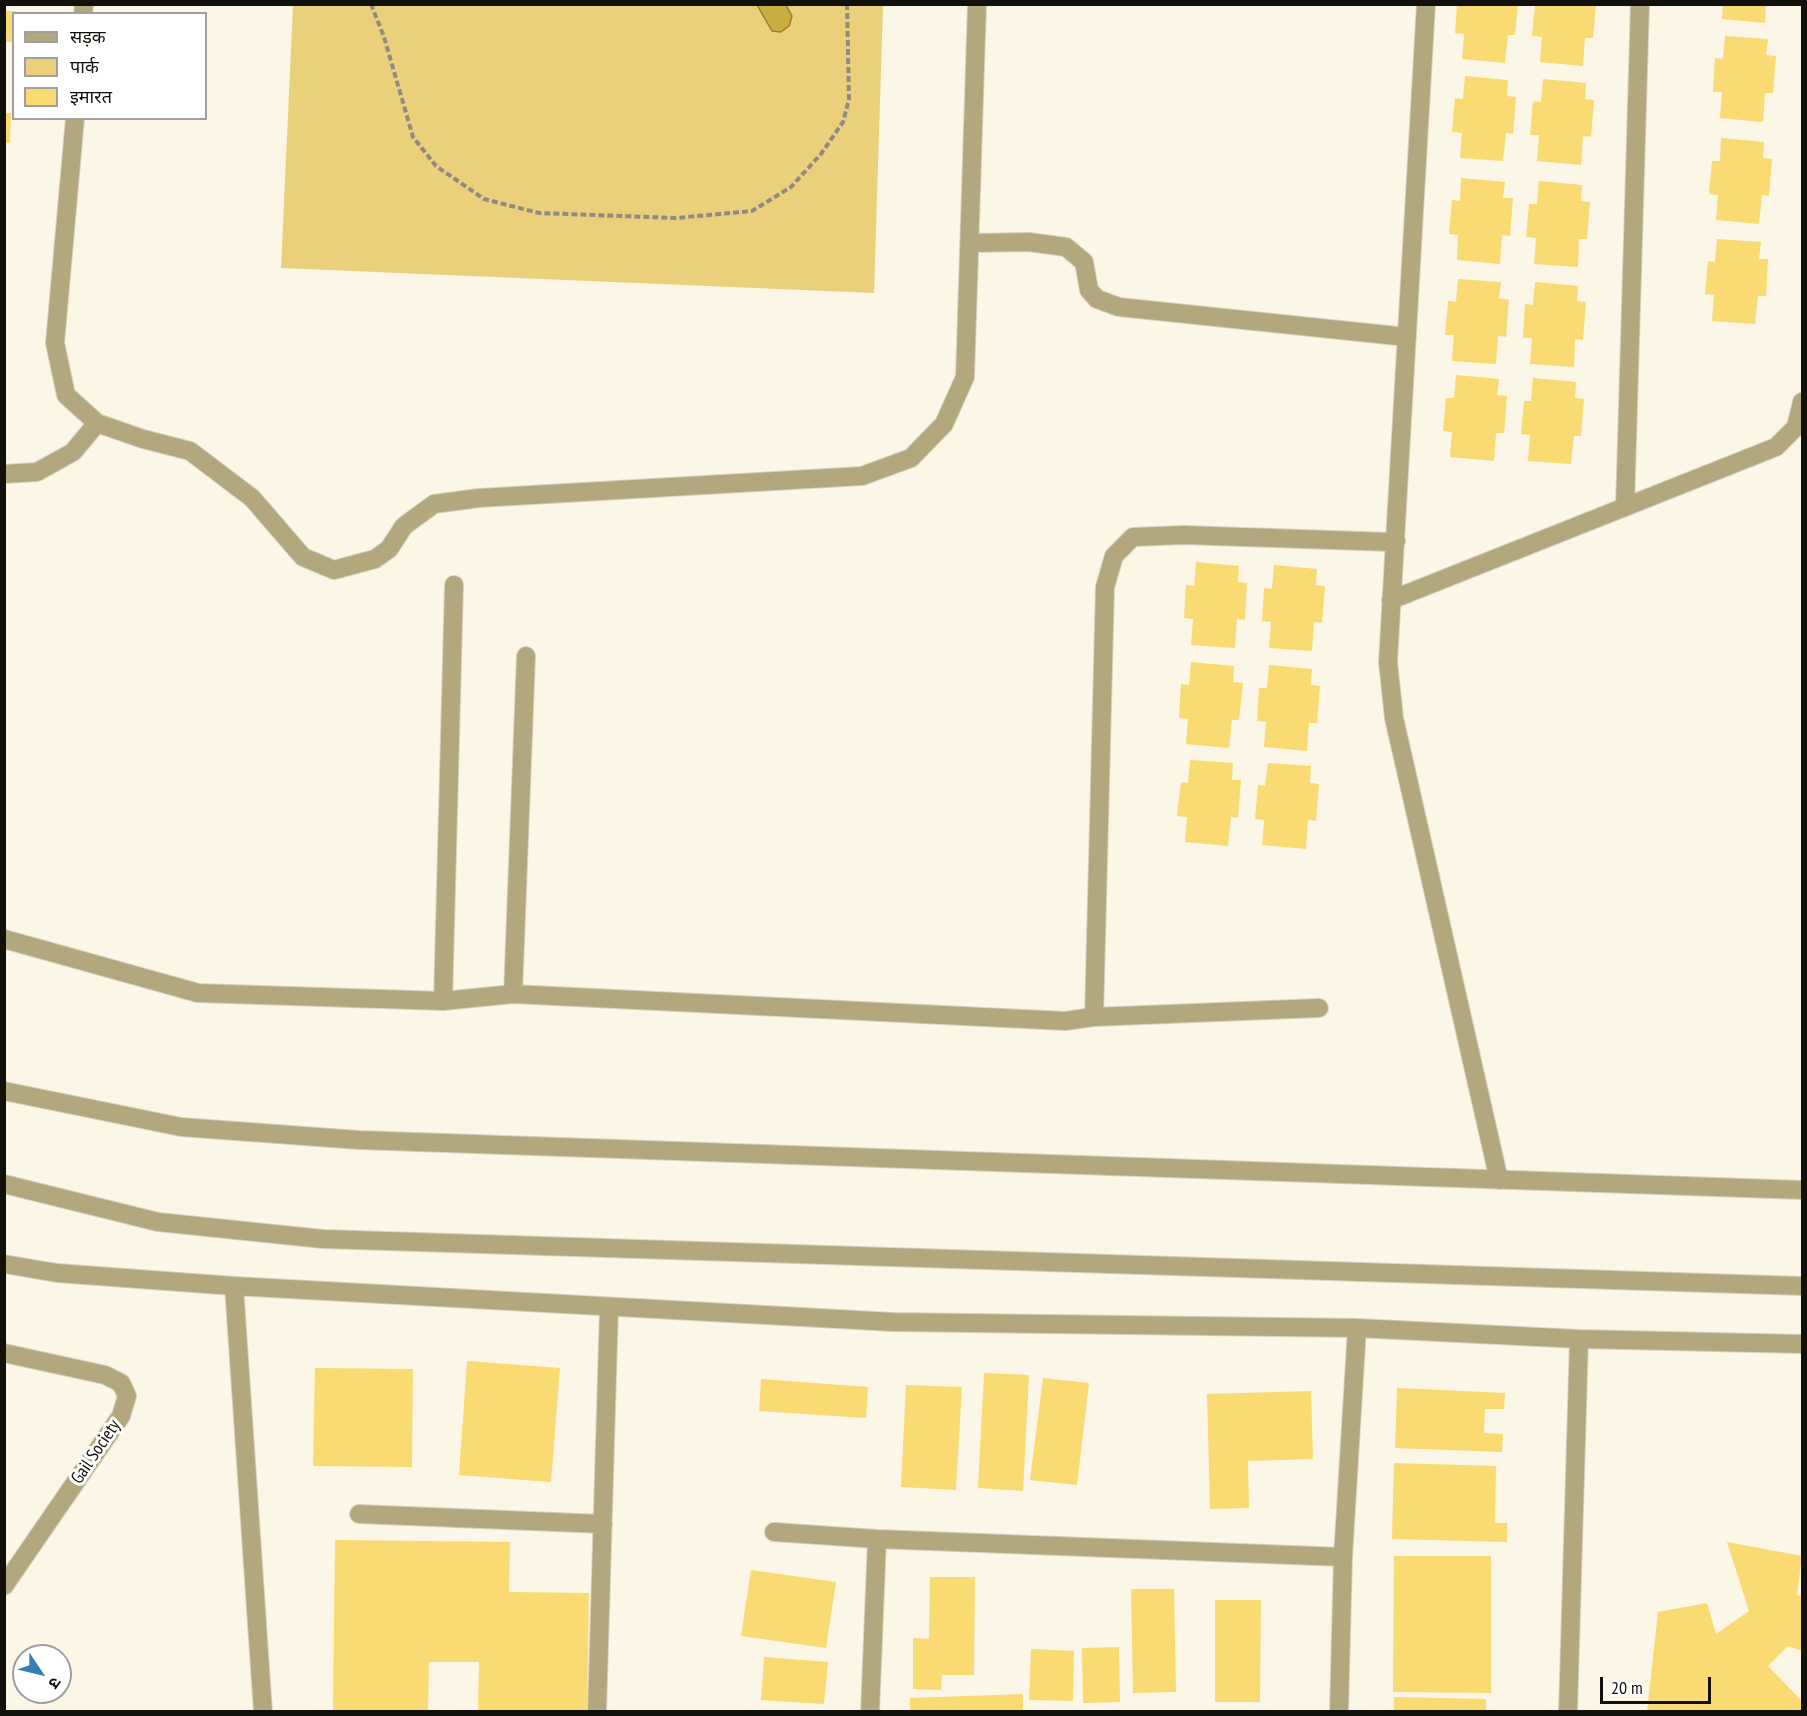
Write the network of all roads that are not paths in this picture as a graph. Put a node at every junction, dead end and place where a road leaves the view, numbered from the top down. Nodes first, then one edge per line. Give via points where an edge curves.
1 (977, 4) edge
2 (1426, 4) edge
3 (1640, 4) edge
4 (75, 120) edge
5 (970, 243) junction
6 (1407, 337) junction
7 (1803, 402) edge
8 (97, 423) junction
9 (4, 474) edge
10 (1625, 507) junction
11 (1396, 540) junction
12 (454, 585) dead end
13 (1391, 600) junction
14 (526, 656) dead end
15 (4, 939) edge
16 (513, 994) junction
17 (443, 1001) junction
18 (1319, 1008) dead end
19 (1094, 1017) junction
20 (4, 1091) edge
21 (1499, 1180) junction
22 (4, 1184) edge
23 (1803, 1191) edge
24 (4, 1264) edge
25 (234, 1286) junction
26 (1803, 1286) edge
27 (609, 1308) junction
28 (1357, 1328) junction
29 (1579, 1339) junction
30 (1803, 1344) edge
31 (4, 1353) edge
32 (359, 1514) dead end
33 (603, 1524) junction
34 (774, 1532) dead end
35 (877, 1539) junction
36 (1343, 1557) junction
37 (4, 1586) edge
38 (263, 1712) edge
39 (597, 1712) edge
40 (870, 1712) edge
41 (1339, 1712) edge
42 (1568, 1712) edge

1 - 5 street
2 - 6 street
3 - 10 street
4 - 8 street via 55,343 66,395
5 - 6 street via 1029,242 1066,248 1084,262 1089,290 1097,299 1119,307
5 - 8 street via 965,377 944,424 911,458 862,476 479,498 434,504 404,526 389,549 375,559 334,570 303,557 252,498 190,452
6 - 11 street
7 - 10 street via 1796,427 1776,447
8 - 9 street via 73,452 37,472
10 - 13 street
11 - 13 street
11 - 19 street via 1132,537 1114,556 1105,587
12 - 17 street
13 - 21 street via 1388,662 1394,718
14 - 16 street
15 - 17 street via 198,993
16 - 17 street
16 - 19 street via 1065,1021
18 - 19 street
20 - 21 street via 181,1127 359,1140
21 - 23 street
22 - 26 street via 158,1222 323,1239
24 - 25 street via 57,1273
25 - 27 street
25 - 38 street
27 - 28 street via 893,1322
27 - 33 street
28 - 29 street
28 - 36 street
29 - 30 street
29 - 42 street
31 - 37 street, Gail Society via 105,1375 120,1383 127,1396 121,1416
32 - 33 street
33 - 39 street
34 - 35 street
35 - 36 street
35 - 40 street
36 - 41 street

